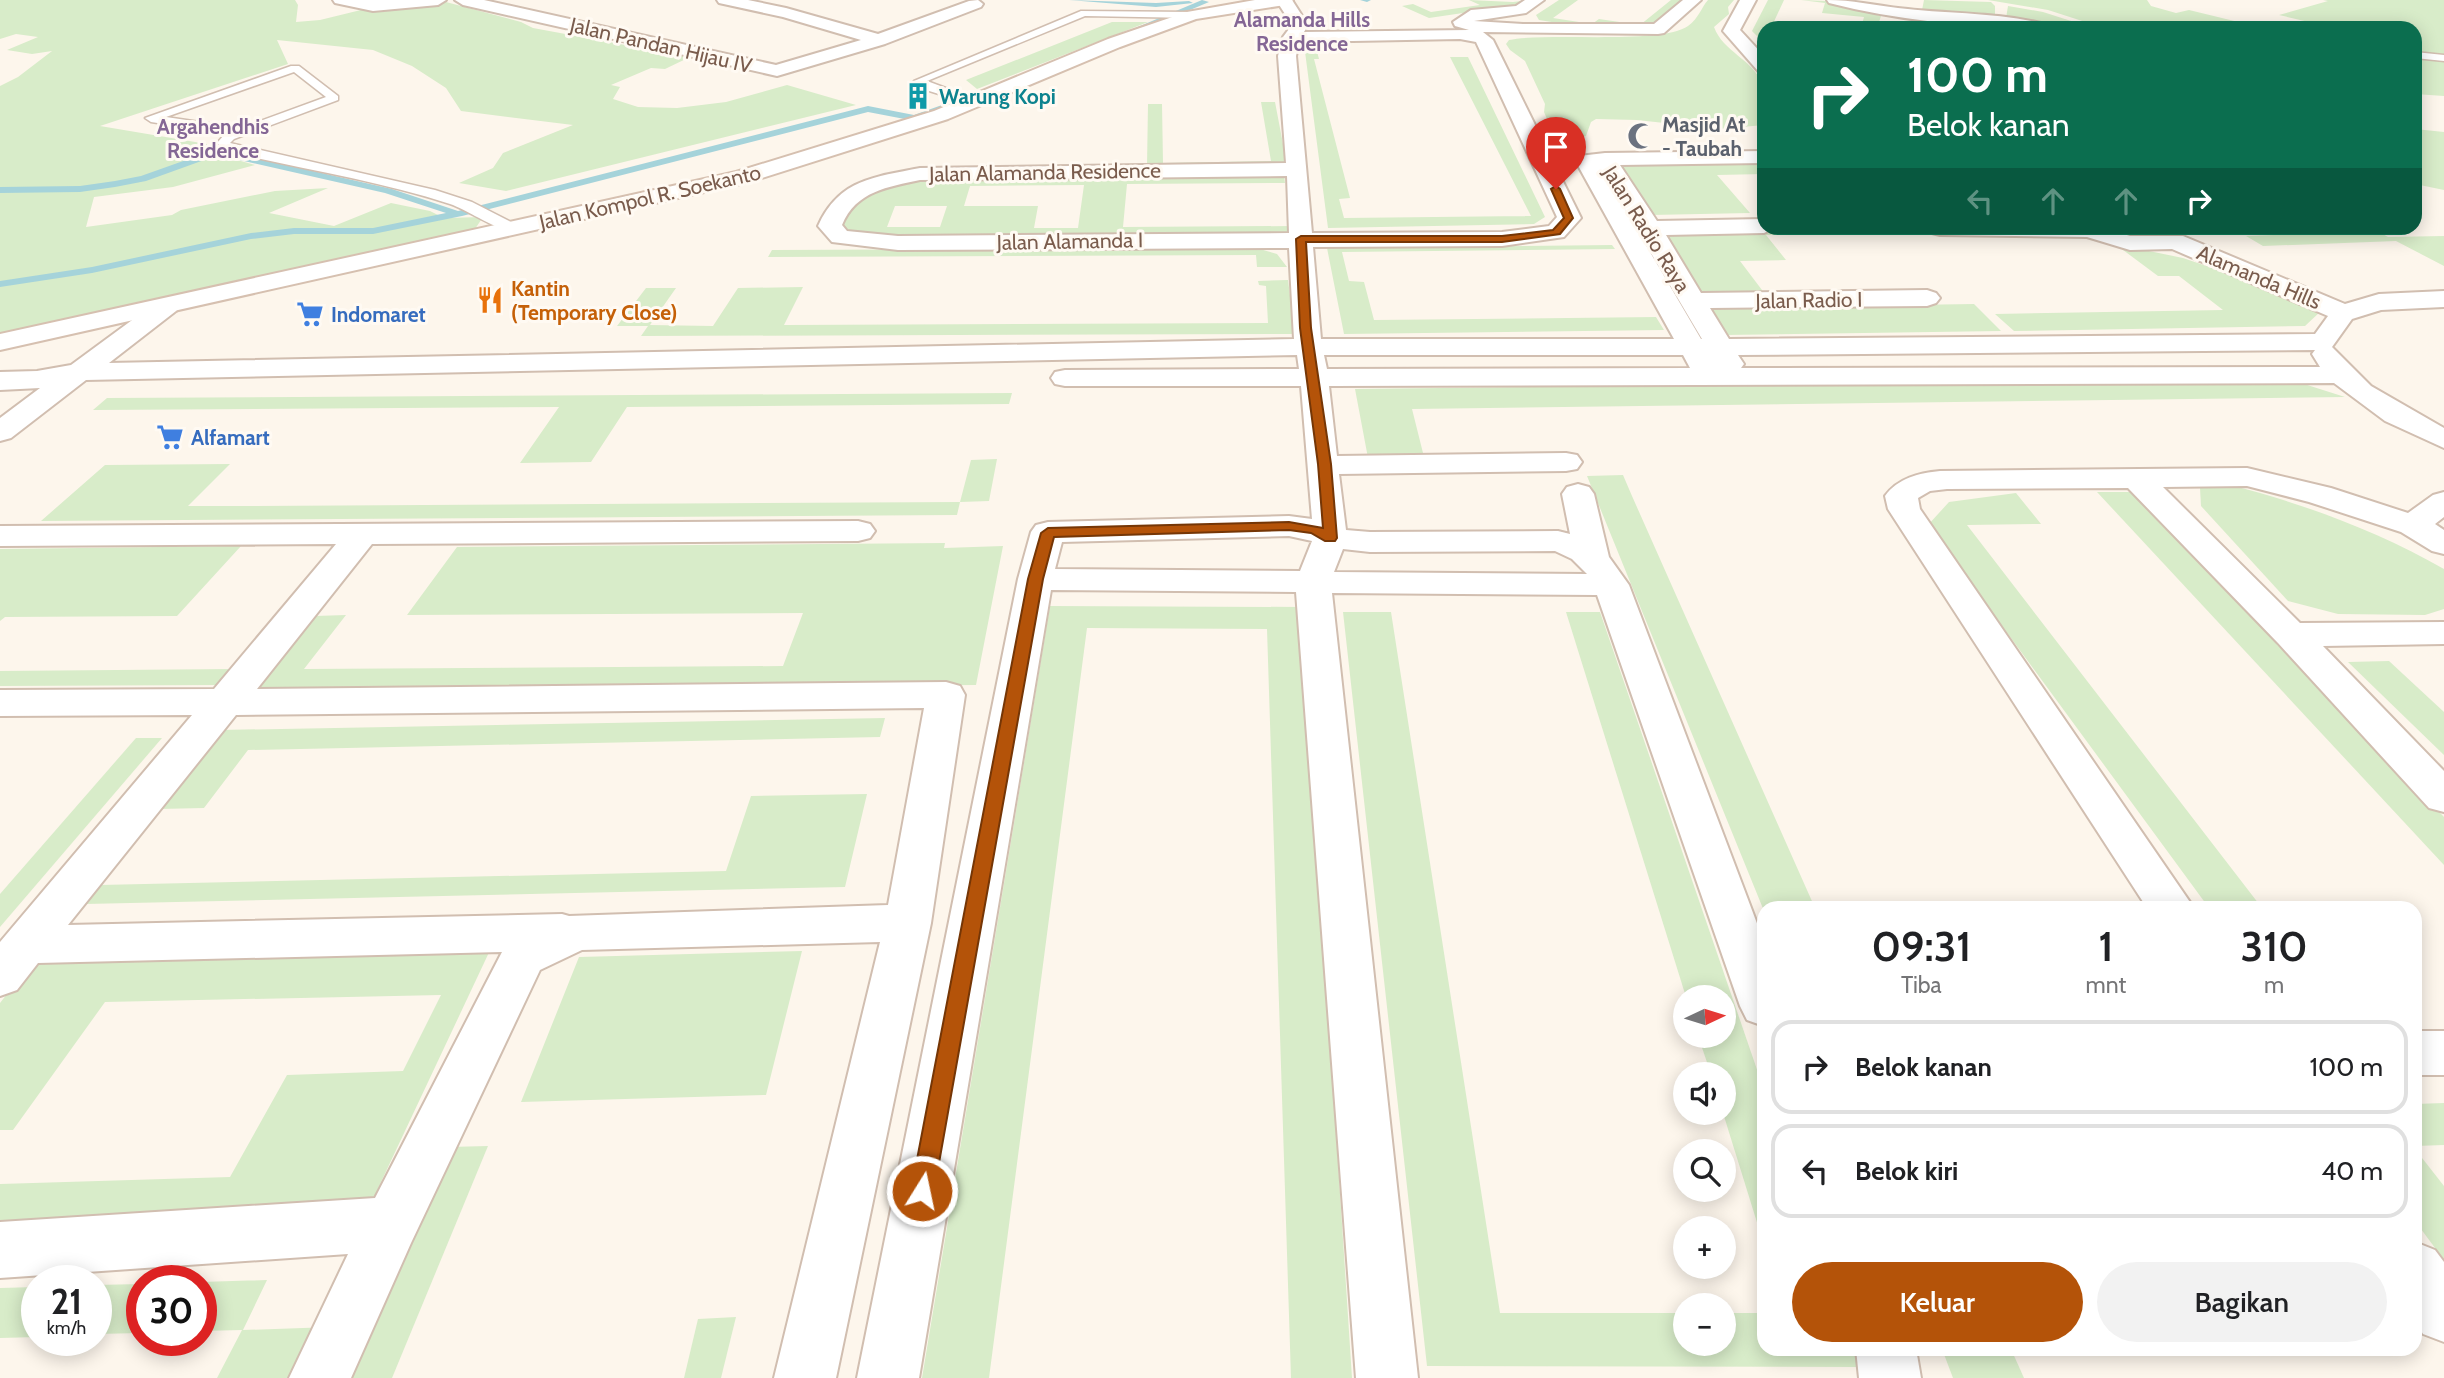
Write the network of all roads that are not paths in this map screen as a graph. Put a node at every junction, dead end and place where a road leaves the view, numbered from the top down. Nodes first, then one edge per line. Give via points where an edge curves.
1 (341, 0) edge
2 (438, 0) edge
3 (463, 0) edge
4 (725, 0) edge
5 (956, 0) edge
6 (1284, 0) edge
7 (1536, 0) edge
8 (1693, 0) edge
9 (1748, 0) edge
10 (1835, 0) edge
11 (973, 2) edge
12 (1520, 10) junction
13 (786, 13) junction
14 (1186, 15) junction
15 (1892, 20) edge
16 (1951, 21) edge
17 (749, 24) dead end
18 (1523, 29) junction
19 (712, 36) dead end
20 (1292, 37) junction
21 (879, 40) junction
22 (676, 47) junction
23 (2422, 56) edge
24 (2444, 58) edge
25 (1757, 59) edge
26 (967, 100) junction
27 (230, 136) junction
28 (1757, 157) edge
29 (1605, 159) junction
30 (1297, 169) junction
31 (1757, 226) edge
32 (1650, 228) junction
33 (514, 229) junction
34 (2106, 235) edge
35 (2172, 235) edge
36 (2177, 235) edge
37 (840, 237) joint
38 (1301, 239) junction
39 (1927, 298) dead end
40 (2444, 299) edge
41 (1692, 301) junction
42 (167, 306) junction
43 (2343, 313) junction
44 (0, 342) edge
45 (2322, 342) junction
46 (1707, 347) junction
47 (1312, 361) junction
48 (2340, 375) junction
49 (1709, 377) junction
50 (1737, 377) junction
51 (58, 380) junction
52 (0, 381) edge
53 (0, 432) edge
54 (2444, 439) edge
55 (1566, 462) dead end
56 (1325, 464) junction
57 (2137, 479) junction
58 (1578, 494) dead end
59 (2444, 502) edge
60 (2413, 525) junction
61 (858, 531) dead end
62 (362, 534) junction
63 (0, 536) edge
64 (1330, 538) junction
65 (2444, 544) edge
66 (1602, 571) junction
67 (1035, 579) junction
68 (1313, 582) junction
69 (2444, 633) edge
70 (2291, 635) junction
71 (225, 702) junction
72 (0, 703) edge
73 (2444, 797) edge
74 (2166, 901) edge
75 (908, 922) junction
76 (576, 932) junction
77 (13, 960) edge
78 (1757, 987) edge
79 (2444, 1052) edge
80 (2422, 1053) edge
81 (391, 1224) junction
82 (0, 1250) edge
83 (2422, 1280) edge
84 (2444, 1313) edge
85 (1887, 1356) edge
86 (320, 1378) edge
87 (805, 1378) edge
88 (888, 1378) edge
89 (1387, 1378) edge
90 (1891, 1378) edge

1 - 2 street via 373,6
3 - 22 street, Jalan Pandan Hijau IV
4 - 13 street
5 - 11 street
6 - 14 street, Jalan Kompol R. Soekanto
6 - 20 street via 1300,25
7 - 12 street
8 - 18 street via 1658,29
9 - 25 street via 1731,31
10 - 15 street
11 - 21 street
12 - 18 street
12 - 18 street via 1471,15 1461,22
13 - 17 street
13 - 21 street
14 - 26 street, Jalan Kompol R. Soekanto
14 - 26 lane via 1084,12 919,81
15 - 16 street
19 - 22 street
20 - 30 street via 1287,56
20 - 38 street via 1480,36 1569,218 1556,232 1502,239
21 - 22 street, Jalan Pandan Hijau IV via 777,71
23 - 24 lane
26 - 33 street, Jalan Kompol R. Soekanto via 844,147 741,177
27 - 27 lane via 227,130 151,118 295,68 334,98
27 - 33 lane via 223,143 230,148 430,192
28 - 29 street
29 - 32 street, Jalan Radio Raya
29 - 46 street, Jalan Radio Raya via 1586,162
30 - 37 street, Jalan Alamanda Residence via 920,174 847,196 830,226
30 - 38 street
31 - 32 street
32 - 41 street, Jalan Radio Raya
33 - 42 street, Jalan Kompol R. Soekanto
34 - 35 street, Alamanda Hills via 2144,244
36 - 43 street, Alamanda Hills
37 - 38 street, Jalan Alamanda I via 898,243
38 - 47 street
39 - 41 street, Jalan Radio I
40 - 43 street via 2379,302
41 - 46 street, Jalan Radio Raya
42 - 44 street, Jalan Kompol R. Soekanto
42 - 51 street
43 - 45 street
45 - 46 street
45 - 48 street
46 - 47 street
46 - 49 street, Jalan Radio Raya
46 - 50 street
47 - 49 street
47 - 51 street
47 - 56 street
48 - 50 street
48 - 54 street via 2399,418
49 - 50 street
51 - 52 street
51 - 53 street
55 - 56 street
56 - 64 street
57 - 60 street via 2247,477
57 - 70 street
57 - 74 street via 1947,480 1924,482 1901,496 1904,509
58 - 66 street
59 - 60 street
60 - 65 street
61 - 62 street
62 - 63 street
62 - 71 street
64 - 66 street via 1558,541 1575,546
64 - 67 street via 1315,529 1289,526 1048,533
64 - 68 street
66 - 68 street
66 - 78 street
67 - 68 street
67 - 88 street
68 - 89 street
69 - 70 street
70 - 73 street
71 - 72 street
71 - 75 street via 946,695
71 - 77 street
75 - 76 street
75 - 87 street
76 - 77 street
76 - 81 street via 523,957
79 - 80 street
81 - 82 street
81 - 86 street
83 - 84 street
85 - 90 street

